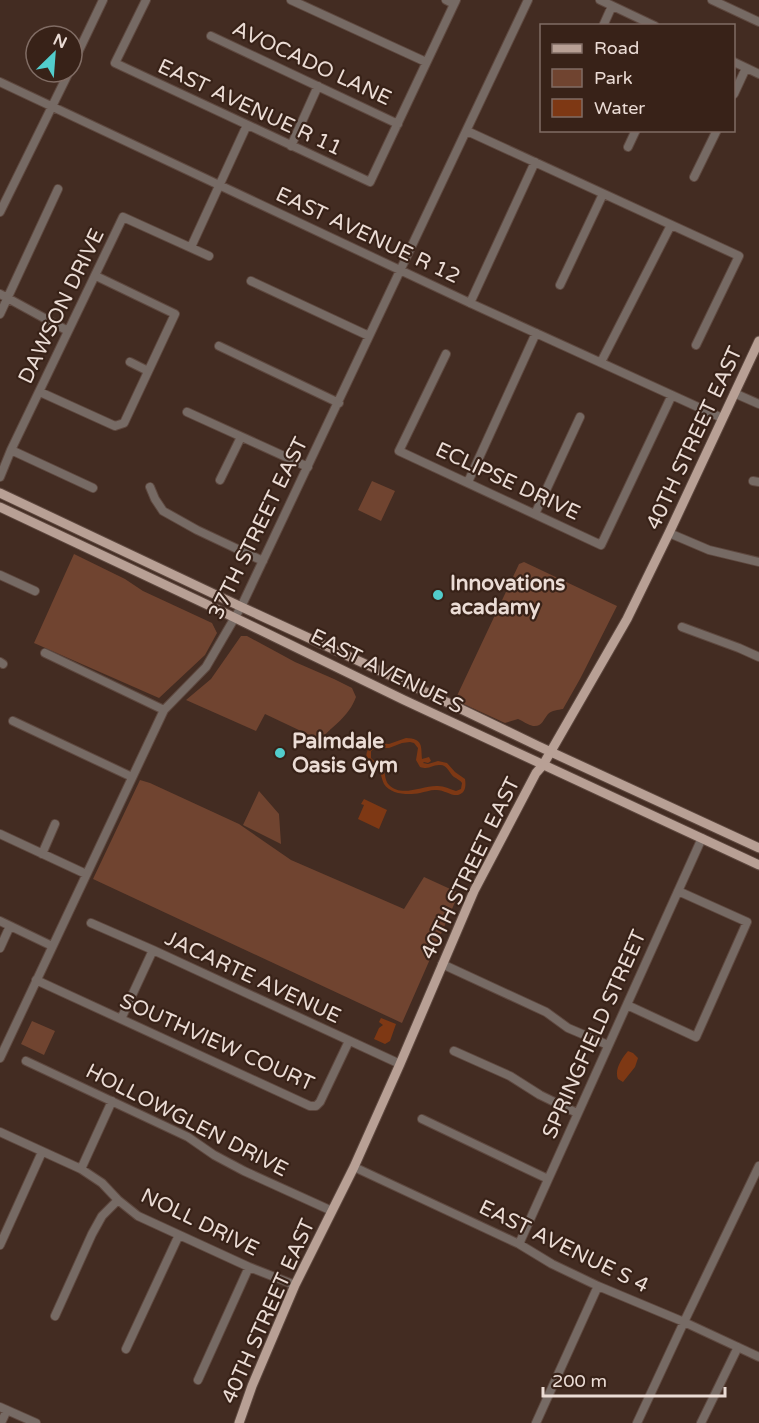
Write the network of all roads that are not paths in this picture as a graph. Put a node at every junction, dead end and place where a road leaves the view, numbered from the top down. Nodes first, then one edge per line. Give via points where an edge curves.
1 (103, 0) edge
2 (146, 0) edge
3 (291, 0) edge
4 (446, 0) edge
5 (528, 0) edge
6 (600, 0) edge
7 (712, 0) edge
8 (455, 2) edge
9 (612, 6) junction
10 (759, 22) edge
11 (604, 24) edge
12 (651, 24) edge
13 (210, 36) dead end
14 (84, 40) edge
15 (426, 62) junction
16 (735, 62) edge
17 (746, 68) junction
18 (759, 74) edge
19 (0, 82) edge
20 (63, 84) edge
21 (318, 86) junction
22 (735, 92) edge
23 (52, 107) junction
24 (398, 124) junction
25 (247, 125) junction
26 (467, 131) junction
27 (635, 132) edge
28 (716, 132) edge
29 (291, 146) junction
30 (628, 147) dead end
31 (535, 162) junction
32 (694, 177) dead end
33 (219, 185) junction
34 (58, 189) dead end
35 (603, 194) junction
36 (0, 212) edge
37 (671, 225) junction
38 (190, 247) junction
39 (208, 256) dead end
40 (400, 270) junction
41 (96, 276) junction
42 (251, 281) dead end
43 (560, 285) dead end
44 (4, 296) edge
45 (470, 303) junction
46 (0, 314) edge
47 (69, 331) junction
48 (536, 333) junction
49 (369, 336) junction
50 (759, 342) edge
51 (696, 345) dead end
52 (219, 346) dead end
53 (446, 354) dead end
54 (130, 362) dead end
55 (601, 362) junction
56 (148, 371) junction
57 (40, 392) junction
58 (734, 393) junction
59 (672, 395) junction
60 (339, 403) junction
61 (759, 404) edge
62 (187, 412) dead end
63 (580, 417) dead end
64 (722, 418) junction
65 (242, 437) junction
66 (11, 450) junction
67 (308, 467) junction
68 (0, 477) edge
69 (220, 480) dead end
70 (468, 482) junction
71 (150, 487) dead end
72 (93, 488) dead end
73 (0, 493) edge
74 (0, 507) edge
75 (535, 514) junction
76 (669, 533) junction
77 (263, 561) junction
78 (759, 562) edge
79 (0, 575) edge
80 (35, 591) dead end
81 (241, 607) junction
82 (235, 619) junction
83 (682, 627) dead end
84 (45, 653) dead end
85 (759, 657) edge
86 (164, 710) junction
87 (13, 721) dead end
88 (550, 752) junction
89 (543, 765) junction
90 (132, 777) junction
91 (55, 824) dead end
92 (0, 834) edge
93 (702, 838) junction
94 (759, 848) edge
95 (42, 854) junction
96 (759, 865) edge
97 (86, 874) junction
98 (678, 891) junction
99 (0, 921) edge
100 (91, 923) dead end
101 (10, 926) junction
102 (52, 946) junction
103 (0, 948) edge
104 (153, 950) junction
105 (442, 964) junction
106 (36, 980) junction
107 (627, 1005) junction
108 (121, 1019) junction
109 (349, 1041) junction
110 (608, 1045) junction
111 (454, 1051) dead end
112 (0, 1058) edge
113 (26, 1061) dead end
114 (400, 1065) junction
115 (112, 1101) junction
116 (577, 1113) junction
117 (422, 1119) dead end
118 (0, 1132) edge
119 (42, 1152) junction
120 (759, 1166) edge
121 (354, 1167) junction
122 (81, 1169) junction
123 (548, 1179) junction
124 (118, 1200) junction
125 (332, 1211) junction
126 (179, 1235) junction
127 (519, 1244) junction
128 (0, 1245) edge
129 (249, 1267) junction
130 (295, 1285) junction
131 (598, 1286) junction
132 (55, 1316) dead end
133 (684, 1322) junction
134 (738, 1347) junction
135 (126, 1349) dead end
136 (759, 1357) edge
137 (198, 1380) dead end
138 (4, 1409) edge
139 (1, 1423) edge
140 (36, 1423) edge
141 (239, 1423) edge
142 (536, 1423) edge
143 (637, 1423) edge
144 (701, 1423) edge

1 - 14 street
2 - 25 street, EAST AVENUE R 11 via 115,63
3 - 15 street
4 - 8 street
5 - 26 street, 37TH STREET EAST
6 - 9 street
7 - 10 street
8 - 15 street
9 - 11 street
9 - 12 street
13 - 21 street, AVOCADO LANE
15 - 24 street
16 - 17 street
17 - 18 street
17 - 22 street
19 - 23 street, EAST AVENUE R 12
20 - 23 street
21 - 24 street, AVOCADO LANE
21 - 29 street
23 - 33 street, EAST AVENUE R 12
23 - 36 street
24 - 29 street, EAST AVENUE R 11 via 370,182
25 - 29 street, EAST AVENUE R 11
25 - 33 street
26 - 31 street
26 - 40 street, 37TH STREET EAST
27 - 30 street
28 - 32 street
31 - 35 street
31 - 45 street
33 - 38 street
33 - 40 street, EAST AVENUE R 12
34 - 44 street
35 - 37 street
35 - 43 street
37 - 51 street via 739,256
37 - 55 street
38 - 39 street
38 - 41 street, DAWSON DRIVE via 123,217
40 - 45 street, EAST AVENUE R 12
40 - 49 street, 37TH STREET EAST
41 - 47 street, DAWSON DRIVE
41 - 56 street via 175,314
42 - 49 street
44 - 46 street
44 - 47 street
45 - 48 street, EAST AVENUE R 12
47 - 57 street, DAWSON DRIVE
48 - 55 street, EAST AVENUE R 12
48 - 70 street
49 - 60 street, 37TH STREET EAST
50 - 58 main road, 40TH STREET EAST
52 - 60 street
53 - 70 street, ECLIPSE DRIVE via 399,451
54 - 56 street
55 - 59 street, EAST AVENUE R 12
56 - 57 street via 124,423 115,426
57 - 66 street, DAWSON DRIVE
58 - 61 street
58 - 64 main road, 40TH STREET EAST
59 - 64 street, EAST AVENUE R 12
59 - 75 street, ECLIPSE DRIVE via 601,545
60 - 67 street, 37TH STREET EAST
62 - 65 street
63 - 75 street
64 - 76 main road, 40TH STREET EAST
65 - 67 street
65 - 69 street
66 - 68 street, DAWSON DRIVE
66 - 72 street
67 - 77 street, 37TH STREET EAST
70 - 75 street, ECLIPSE DRIVE
71 - 77 street via 163,511
73 - 81 main road, EAST AVENUE S
74 - 82 main road, EAST AVENUE S
76 - 78 street via 709,550
76 - 88 main road, 40TH STREET EAST via 627,619
77 - 81 street, 37TH STREET EAST
79 - 80 street
81 - 82 street, 37TH STREET EAST
81 - 88 main road, EAST AVENUE S
82 - 86 street, 37TH STREET EAST via 206,667
82 - 89 main road, EAST AVENUE S
83 - 85 street
84 - 86 street
86 - 90 street, 37TH STREET EAST
87 - 90 street
88 - 89 main road, 40TH STREET EAST
88 - 94 main road, EAST AVENUE S
89 - 93 main road, EAST AVENUE S
89 - 105 main road, 40TH STREET EAST via 484,870
90 - 97 street, 37TH STREET EAST
91 - 95 street
92 - 95 street
93 - 96 main road, EAST AVENUE S
93 - 98 street, SPRINGFIELD STREET
95 - 97 street
97 - 102 street, 37TH STREET EAST
98 - 107 street, SPRINGFIELD STREET
98 - 107 street via 747,922 696,1037
99 - 101 street
100 - 104 street, JACARTE AVENUE
101 - 102 street
101 - 103 street
102 - 106 street, 37TH STREET EAST
104 - 108 street
104 - 109 street, JACARTE AVENUE
105 - 110 street
105 - 114 main road, 40TH STREET EAST
106 - 108 street, SOUTHVIEW COURT
106 - 112 street, 37TH STREET EAST
107 - 110 street, SPRINGFIELD STREET
108 - 109 street, SOUTHVIEW COURT via 310,1106 320,1102
109 - 114 street, JACARTE AVENUE
110 - 116 street, SPRINGFIELD STREET
111 - 116 street
113 - 115 street, HOLLOWGLEN DRIVE
114 - 121 main road, 40TH STREET EAST
115 - 122 street
115 - 125 street, HOLLOWGLEN DRIVE via 188,1137 244,1172
116 - 123 street, SPRINGFIELD STREET
117 - 123 street
118 - 119 street, NOLL DRIVE
119 - 122 street, NOLL DRIVE
119 - 128 street
120 - 133 street
121 - 125 main road, 40TH STREET EAST
121 - 127 street, EAST AVENUE S 4
122 - 124 street, NOLL DRIVE
123 - 127 street, SPRINGFIELD STREET
124 - 126 street, NOLL DRIVE via 138,1216
124 - 132 street via 92,1234
125 - 130 main road, 40TH STREET EAST
126 - 129 street, NOLL DRIVE
126 - 135 street
127 - 131 street, EAST AVENUE S 4
129 - 130 street, NOLL DRIVE
129 - 137 street
130 - 141 main road, 40TH STREET EAST
131 - 133 street, EAST AVENUE S 4
131 - 142 street
133 - 134 street, EAST AVENUE S 4
133 - 143 street
134 - 136 street, EAST AVENUE S 4
134 - 144 street
138 - 139 street
138 - 140 street

